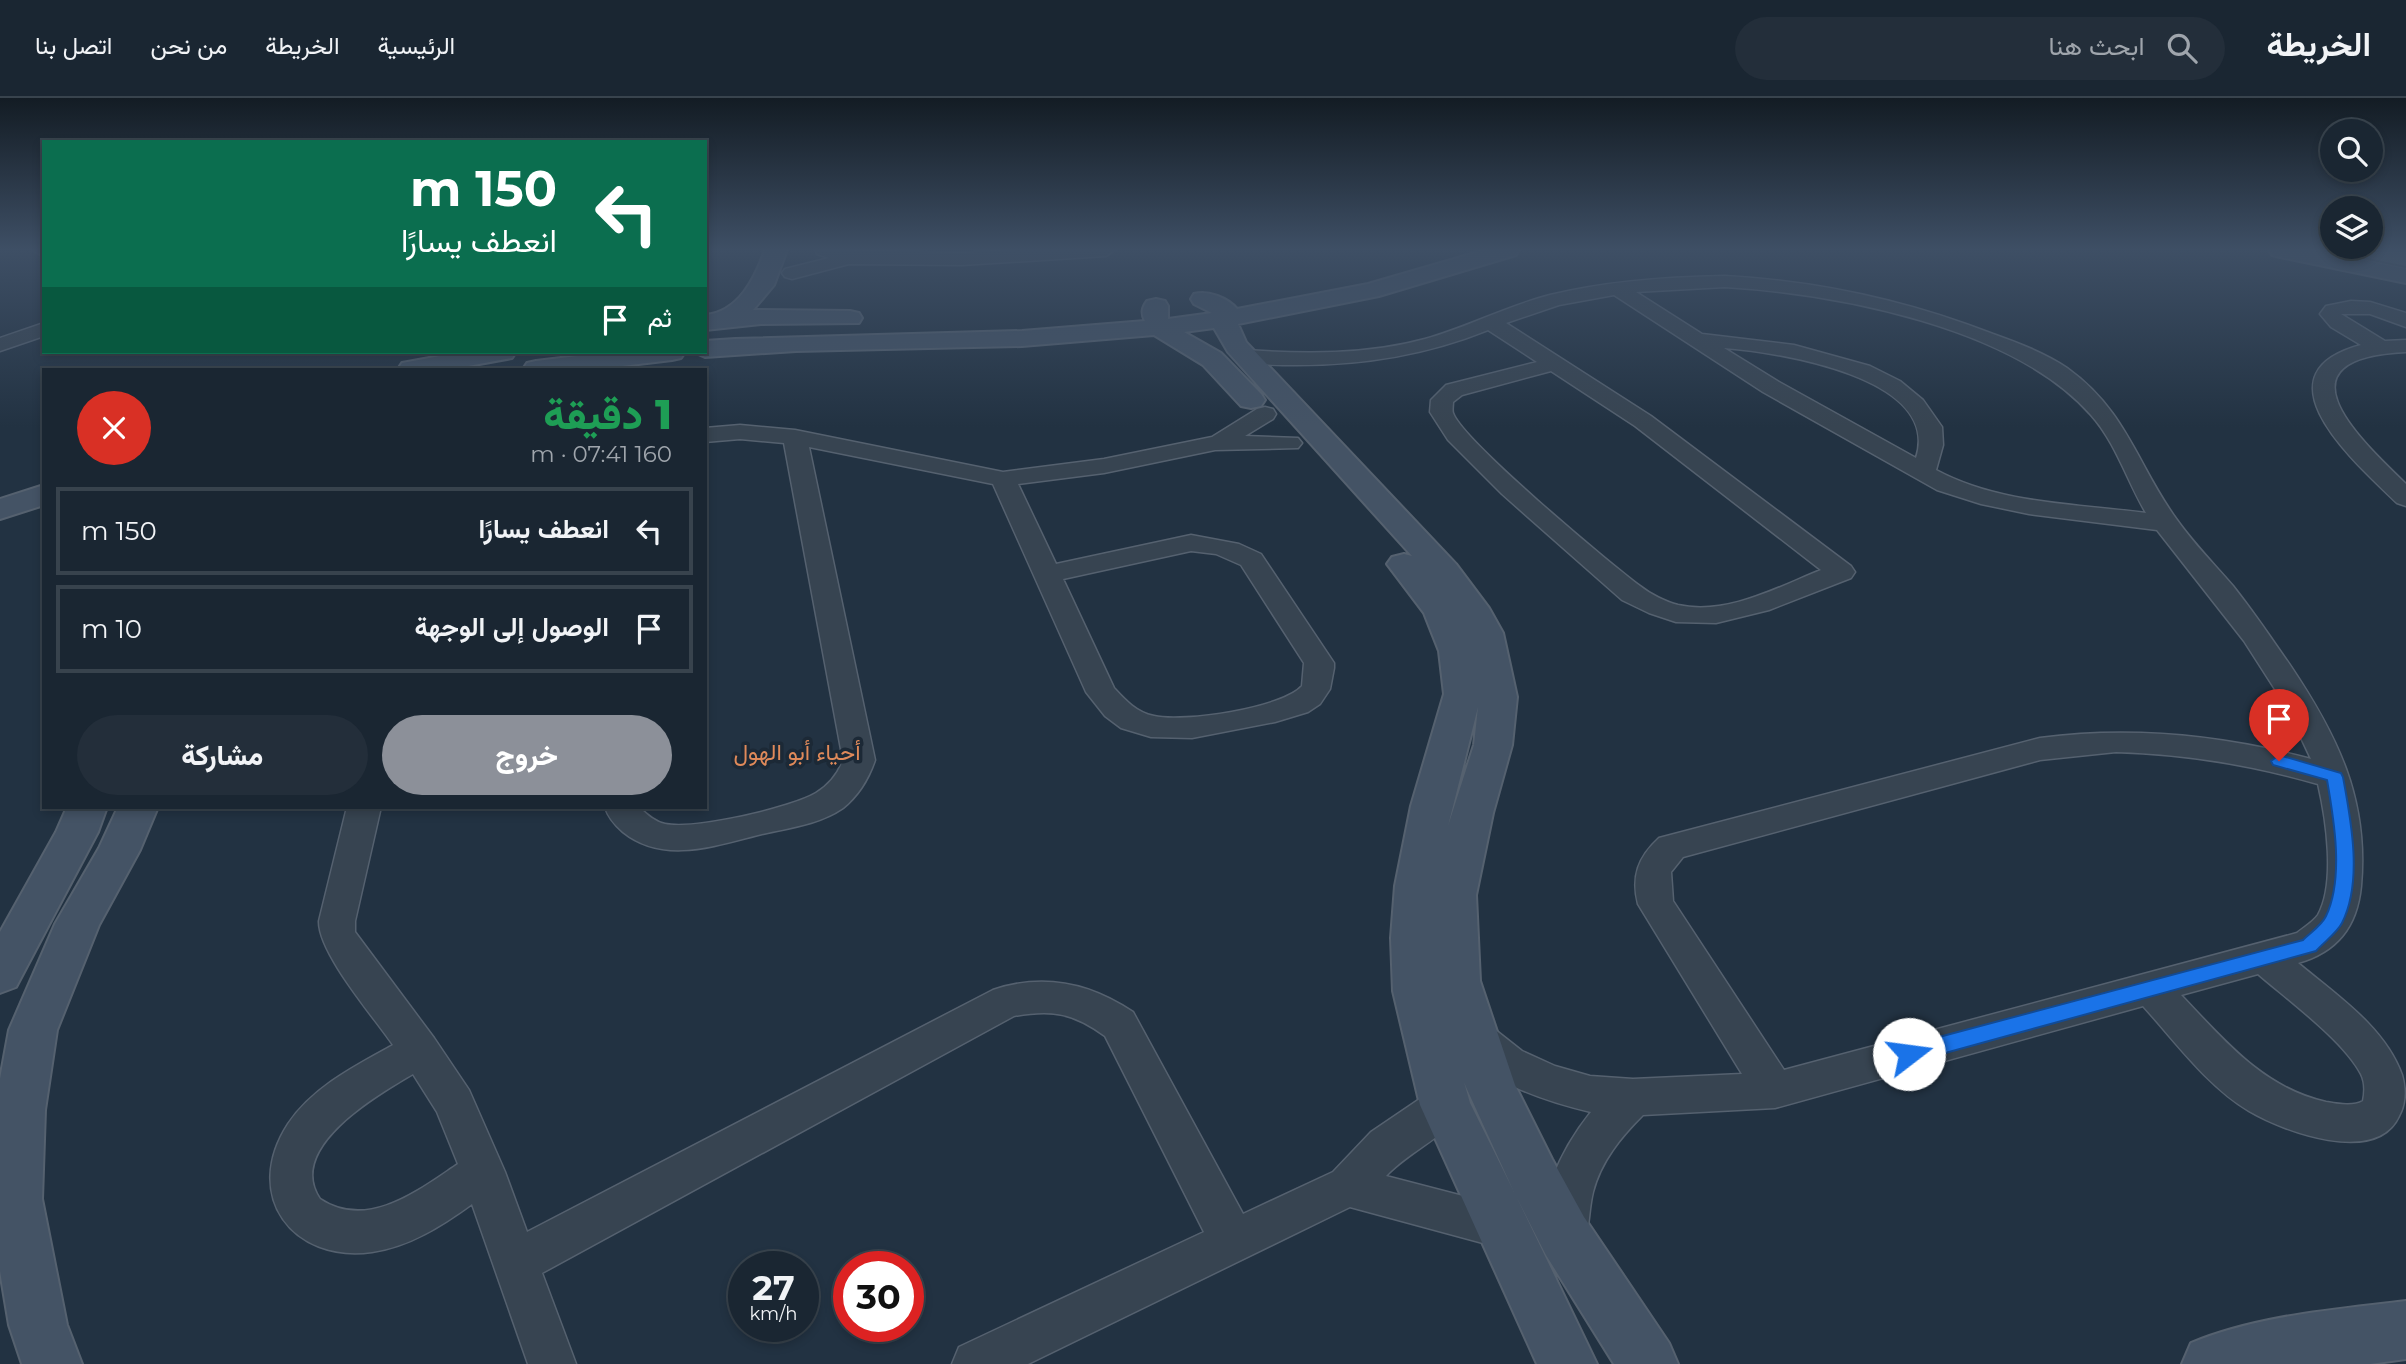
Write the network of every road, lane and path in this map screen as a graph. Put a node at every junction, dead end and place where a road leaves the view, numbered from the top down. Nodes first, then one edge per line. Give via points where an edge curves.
1 (743, 309) edge
2 (790, 309) edge
3 (1217, 309) edge
4 (1224, 309) edge
5 (1525, 309) edge
6 (1651, 309) edge
7 (1897, 309) edge
8 (2346, 309) edge
9 (2365, 309) edge
10 (1214, 310) junction
11 (794, 317) junction
12 (1158, 317) junction
13 (2406, 321) edge
14 (1491, 323) junction
15 (42, 330) edge
16 (709, 336) edge
17 (1701, 340) junction
18 (786, 344) junction
19 (0, 345) edge
20 (2406, 346) edge
21 (2380, 347) junction
22 (492, 354) edge
23 (656, 354) edge
24 (1316, 359) junction
25 (1554, 365) junction
26 (416, 368) edge
27 (544, 368) edge
28 (1268, 399) junction
29 (707, 435) edge
30 (795, 437) junction
31 (1215, 443) junction
32 (42, 470) edge
33 (1923, 474) junction
34 (1003, 479) junction
35 (0, 484) edge
36 (42, 495) edge
37 (2406, 498) edge
38 (0, 510) edge
39 (0, 521) edge
40 (2165, 523) junction
41 (42, 527) edge
42 (1049, 574) junction
43 (1481, 695) junction
44 (2335, 777) junction
45 (86, 809) edge
46 (137, 809) edge
47 (364, 809) edge
48 (622, 809) edge
49 (2266, 958) junction
50 (0, 974) edge
51 (2151, 989) junction
52 (1475, 1037) junction
53 (420, 1050) junction
54 (1775, 1090) junction
55 (1633, 1097) junction
56 (1445, 1105) junction
57 (483, 1172) junction
58 (1348, 1186) junction
59 (1505, 1228) junction
60 (1566, 1236) junction
61 (1233, 1241) junction
62 (515, 1263) junction
63 (2406, 1330) edge
64 (52, 1364) edge
65 (552, 1364) edge
66 (976, 1364) edge
67 (1567, 1364) edge
68 (1648, 1364) edge
69 (2212, 1364) edge

1 - 16 street
2 - 11 street
3 - 10 street
4 - 10 street
5 - 14 street
6 - 17 street
7 - 40 street via 1936,319 2022,353 2065,377 2102,414
8 - 21 street via 2330,314
9 - 13 street
10 - 12 street
10 - 28 street
11 - 12 street via 993,318 1097,313
11 - 16 street
11 - 18 street via 804,328
12 - 18 street via 950,341
12 - 28 street
14 - 24 street via 1418,347
14 - 25 street
15 - 19 street
16 - 18 street
17 - 33 street via 1771,387
17 - 33 street via 1768,344 1805,352 1882,382 1917,409 1930,427 1933,446
20 - 21 street
21 - 37 street via 2337,361 2325,374 2321,390 2325,408 2339,428
22 - 26 street
23 - 27 street
24 - 28 street
24 - 28 street
25 - 25 street via 1643,421 1841,572 1729,613 1705,617 1655,607 1632,594 1511,489 1456,435 1441,412 1442,400 1454,390
28 - 31 street
28 - 31 street
28 - 43 street via 1416,577 1441,612
28 - 43 street via 1444,571 1472,608 1491,651
29 - 30 street via 740,432
30 - 34 street
30 - 48 street via 859,760 854,774 830,801 811,811 690,838 660,836 637,827
31 - 34 street via 1104,466
32 - 35 street
33 - 40 street via 1990,499
34 - 42 street
36 - 38 street
39 - 41 street
40 - 44 street via 2230,600 2311,720
42 - 42 street via 1101,692 1131,719 1168,730 1198,729 1298,705 1317,687 1319,663 1251,560 1240,552 1191,543
43 - 52 street via 1493,745 1454,895 1457,981
43 - 56 street via 1431,806 1417,886 1417,992
44 - 49 street via 2344,832 2342,888 2334,921 2309,945
44 - 54 street via 2225,749 2138,740 2081,742 2040,748 1671,847 1651,871 1656,904
45 - 50 street
46 - 64 street via 77,924 37,1019 20,1110 15,1199 38,1325
47 - 53 street via 337,932
49 - 51 street
49 - 51 street via 2375,1061 2385,1083 2385,1103 2374,1117 2352,1124 2324,1122 2292,1113 2260,1096
51 - 54 street
52 - 55 street via 1508,1063 1547,1082 1590,1094
52 - 60 street via 1491,1087
53 - 57 street via 454,1103
53 - 57 street via 345,1094 317,1119 298,1148 290,1178 294,1203 311,1222 338,1232 373,1231 410,1219
54 - 55 street
55 - 60 street via 1592,1143 1577,1171 1566,1203
56 - 58 street via 1386,1146
56 - 59 street
57 - 62 street
58 - 59 street
58 - 61 street
59 - 67 street
60 - 68 street
61 - 62 street via 1119,1024 1097,1007 1069,997 1038,995 1007,1001
61 - 66 street
62 - 65 street
63 - 69 street via 2272,1348

